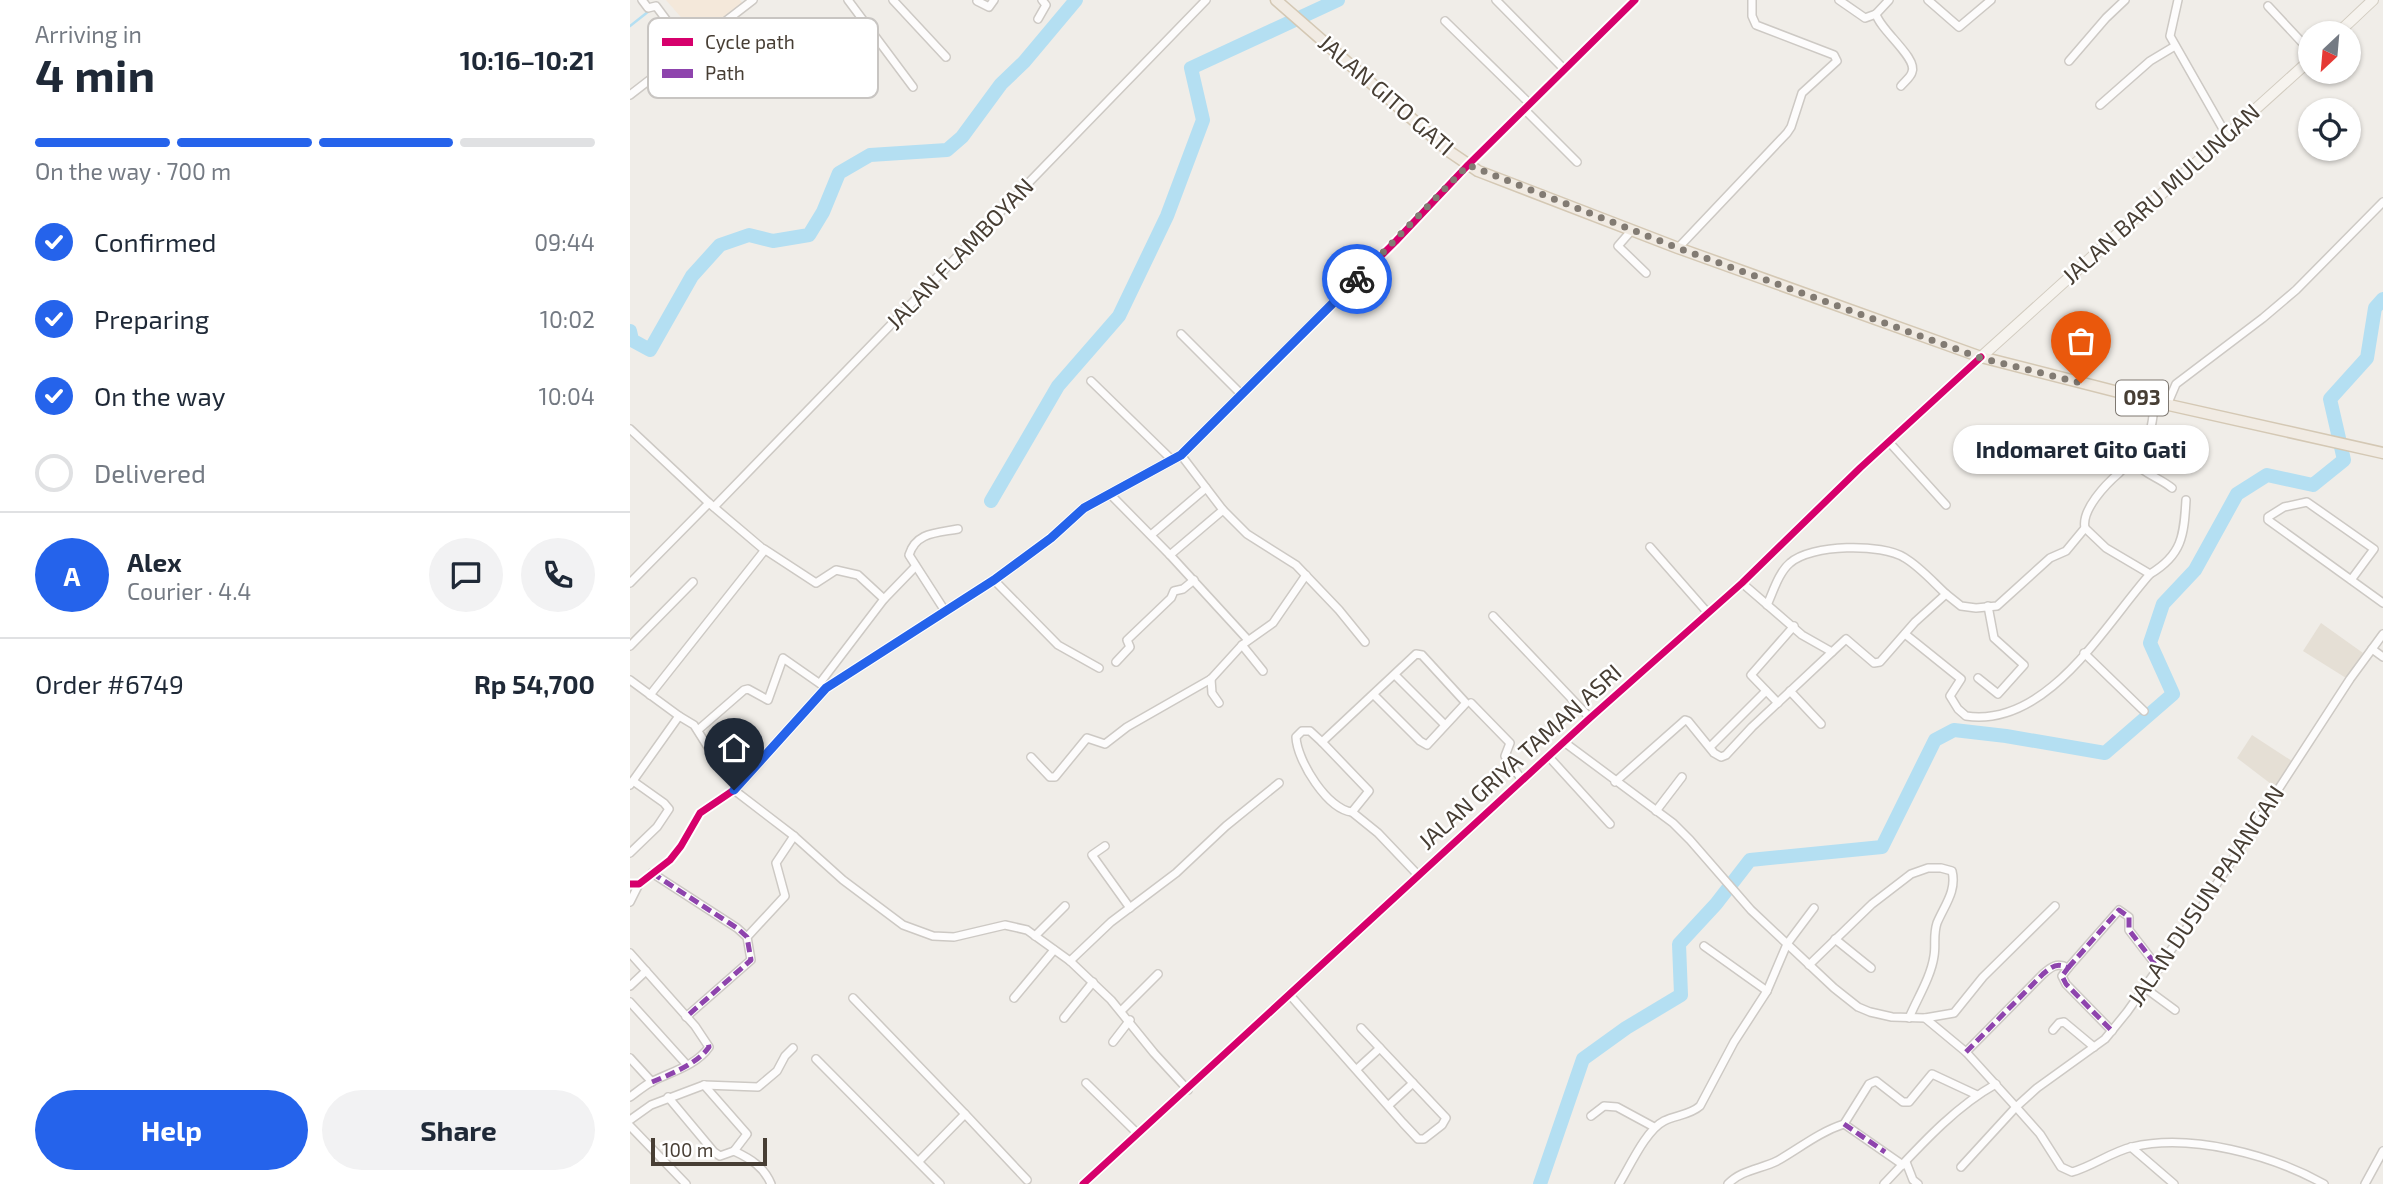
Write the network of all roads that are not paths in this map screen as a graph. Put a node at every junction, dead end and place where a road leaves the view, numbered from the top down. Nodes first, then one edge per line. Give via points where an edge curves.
1 (642, 0) edge
2 (753, 0) edge
3 (848, 0) edge
4 (893, 0) edge
5 (994, 0) edge
6 (1042, 0) edge
7 (1206, 0) edge
8 (1496, 0) edge
9 (1635, 0) edge
10 (1752, 0) edge
11 (1839, 0) edge
12 (1889, 0) edge
13 (1928, 0) edge
14 (1991, 0) edge
15 (2125, 0) edge
16 (2178, 0) edge
17 (2373, 0) edge
18 (977, 1) edge
19 (1280, 3) edge
20 (2268, 6) dead end
21 (1876, 14) junction
22 (665, 18) edge
23 (729, 18) edge
24 (862, 18) edge
25 (1038, 19) dead end
26 (1445, 21) dead end
27 (2351, 21) edge
28 (2298, 38) edge
29 (878, 40) edge
30 (2175, 46) junction
31 (946, 57) dead end
32 (2069, 61) dead end
33 (1565, 70) junction
34 (2298, 71) edge
35 (648, 81) edge
36 (913, 86) dead end
37 (1901, 86) dead end
38 (630, 95) edge
39 (2100, 105) dead end
40 (1527, 107) junction
41 (2227, 136) junction
42 (1577, 162) dead end
43 (1468, 165) junction
44 (2383, 202) edge
45 (1631, 230) junction
46 (1678, 248) junction
47 (1646, 273) dead end
48 (1181, 334) dead end
49 (1981, 358) junction
50 (1091, 380) dead end
51 (1242, 395) junction
52 (2155, 401) junction
53 (2167, 405) junction
54 (630, 429) edge
55 (1889, 442) junction
56 (2380, 452) edge
57 (1181, 455) junction
58 (1171, 460) junction
59 (2134, 462) junction
60 (1206, 488) junction
61 (2172, 488) dead end
62 (1110, 494) junction
63 (2186, 500) dead end
64 (711, 505) junction
65 (1946, 505) dead end
66 (1223, 510) junction
67 (2085, 528) junction
68 (958, 529) dead end
69 (1151, 535) junction
70 (1650, 547) dead end
71 (764, 550) junction
72 (1170, 555) junction
73 (915, 567) junction
74 (2150, 574) junction
75 (1306, 575) junction
76 (994, 580) junction
77 (1194, 580) junction
78 (2351, 580) junction
79 (693, 582) dead end
80 (630, 583) edge
81 (1742, 583) junction
82 (1945, 594) junction
83 (884, 599) junction
84 (2383, 603) edge
85 (1767, 605) junction
86 (1987, 606) junction
87 (945, 611) junction
88 (1707, 612) junction
89 (1493, 616) dead end
90 (1794, 626) junction
91 (1905, 634) junction
92 (2383, 634) edge
93 (1245, 642) junction
94 (1364, 642) dead end
95 (630, 646) edge
96 (2372, 649) junction
97 (1832, 652) junction
98 (2084, 653) junction
99 (2383, 657) edge
100 (1116, 662) dead end
101 (1099, 668) dead end
102 (1263, 670) dead end
103 (1395, 675) junction
104 (1978, 678) dead end
105 (630, 680) edge
106 (1212, 680) junction
107 (823, 686) junction
108 (1766, 691) junction
109 (1790, 691) junction
110 (650, 695) junction
111 (1374, 695) junction
112 (1471, 703) dead end
113 (1778, 703) junction
114 (1219, 704) dead end
115 (2144, 711) dead end
116 (679, 716) junction
117 (1590, 718) junction
118 (1821, 724) dead end
119 (1445, 725) junction
120 (698, 730) junction
121 (1322, 742) junction
122 (1564, 742) junction
123 (1710, 747) junction
124 (1031, 757) dead end
125 (1549, 757) junction
126 (1682, 777) dead end
127 (1522, 780) junction
128 (1615, 782) junction
129 (632, 783) edge
130 (1279, 783) dead end
131 (736, 787) junction
132 (1656, 811) junction
133 (1352, 812) junction
134 (1610, 824) dead end
135 (794, 836) junction
136 (1105, 846) dead end
137 (630, 853) edge
138 (652, 873) junction
139 (1418, 875) junction
140 (630, 884) edge
141 (639, 884) junction
142 (630, 902) edge
143 (1065, 906) dead end
144 (2055, 906) dead end
145 (1130, 908) junction
146 (1814, 908) dead end
147 (1035, 936) junction
148 (747, 937) junction
149 (1835, 939) junction
150 (1787, 944) junction
151 (1704, 947) dead end
152 (1054, 950) junction
153 (630, 953) edge
154 (1070, 961) junction
155 (1809, 965) junction
156 (1871, 968) dead end
157 (2068, 968) junction
158 (2159, 969) junction
159 (646, 971) junction
160 (1158, 974) dead end
161 (1093, 982) junction
162 (630, 986) edge
163 (2145, 988) junction
164 (1767, 991) junction
165 (1289, 994) junction
166 (853, 998) dead end
167 (1014, 998) dead end
168 (630, 1002) edge
169 (2175, 1010) dead end
170 (1121, 1011) junction
171 (687, 1017) junction
172 (1064, 1018) dead end
173 (1909, 1018) junction
174 (1926, 1018) junction
175 (1130, 1020) junction
176 (1362, 1028) dead end
177 (2053, 1030) dead end
178 (2112, 1031) junction
179 (1113, 1042) dead end
180 (2094, 1047) junction
181 (793, 1048) dead end
182 (1380, 1048) junction
183 (1966, 1052) junction
184 (630, 1058) edge
185 (816, 1059) dead end
186 (687, 1065) junction
187 (1357, 1069) junction
188 (652, 1082) junction
189 (1086, 1083) dead end
190 (1413, 1083) junction
191 (1996, 1084) junction
192 (704, 1086) junction
193 (1188, 1090) junction
194 (1977, 1095) junction
195 (630, 1097) edge
196 (667, 1097) junction
197 (1390, 1105) junction
198 (2016, 1107) junction
199 (965, 1114) junction
200 (1591, 1116) dead end
201 (630, 1120) edge
202 (1844, 1124) junction
203 (630, 1126) edge
204 (1654, 1127) junction
205 (1137, 1133) junction
206 (2131, 1147) junction
207 (2383, 1151) edge
208 (734, 1152) junction
209 (919, 1161) junction
210 (1904, 1163) junction
211 (1961, 1167) dead end
212 (1027, 1180) dead end
213 (686, 1184) edge
214 (771, 1184) edge
215 (940, 1184) edge
216 (1083, 1184) edge
217 (1619, 1184) edge
218 (1728, 1184) edge
219 (1884, 1184) edge
220 (1918, 1184) edge
221 (2174, 1184) edge
222 (2324, 1184) edge
223 (2365, 1184) edge

1 - 22 street via 648,8 656,6
2 - 23 street
3 - 24 street
4 - 31 street
5 - 18 street via 989,7
6 - 25 street via 1046,5
7 - 64 street, JALAN FLAMBOYAN
8 - 33 street
9 - 33 street
10 - 46 street via 1756,25 1834,55 1837,61 1802,93 1787,133
11 - 21 street via 1862,18
12 - 21 street
13 - 14 street via 1959,27
15 - 32 street
16 - 30 street via 2170,36
17 - 27 main road
19 - 43 main road, JALAN GITO GATI / 093
20 - 28 street
21 - 37 street via 1913,68
26 - 40 street
29 - 36 street
30 - 39 street via 2150,61
30 - 41 street
33 - 40 street
34 - 41 main road, JALAN BARU MULUNGAN
35 - 38 street
40 - 42 street
40 - 43 street
41 - 49 main road, JALAN BARU MULUNGAN
43 - 45 main road, JALAN GITO GATI / 093
43 - 51 street
44 - 53 street via 2296,290 2176,384
45 - 46 main road, JALAN GITO GATI / 093
45 - 47 street via 1618,246
46 - 49 main road, JALAN GITO GATI / 093
48 - 51 street
49 - 52 main road, JALAN GITO GATI / 093
49 - 55 street, JALAN GRIYA TAMAN ASRI
50 - 58 street
51 - 57 street
52 - 53 main road, JALAN GITO GATI / 093
52 - 59 street via 2146,445
53 - 56 main road, JALAN GITO GATI / 093
54 - 64 street
55 - 65 street
55 - 81 street, JALAN GRIYA TAMAN ASRI
57 - 58 street
57 - 60 street
58 - 62 street
59 - 61 street
59 - 67 street via 2117,474 2094,502
60 - 66 street
60 - 69 street
62 - 69 street
62 - 76 street via 1084,508
63 - 74 street via 2178,551
64 - 71 street
64 - 80 street, JALAN FLAMBOYAN
66 - 72 street
66 - 75 street via 1255,541
67 - 74 street via 2115,555
67 - 86 street via 2066,551 2050,558 2004,601
68 - 73 street via 917,539 909,555
69 - 72 street
70 - 88 street
71 - 83 street via 816,583 836,570 858,575
71 - 110 street
72 - 77 street
73 - 83 street
73 - 87 street
74 - 98 street
75 - 93 street via 1273,622
75 - 94 street
76 - 87 street
76 - 101 street via 1058,645
77 - 93 street
77 - 100 street via 1174,591 1127,640 1128,652
78 - 78 street via 2269,520 2268,517 2284,507 2307,502 2374,549
78 - 84 street
79 - 95 street
81 - 85 street
81 - 88 street, JALAN GRIYA TAMAN ASRI
82 - 85 street via 1906,559 1882,549 1857,547 1810,554 1790,563
82 - 86 street via 1961,606
82 - 91 street
83 - 107 street
85 - 90 street
86 - 104 street via 1994,638 2024,665 1997,694
87 - 107 street
88 - 117 street, JALAN GRIYA TAMAN ASRI
89 - 117 street
90 - 97 street
90 - 108 street via 1752,673
91 - 97 street via 1880,662 1874,663 1846,639
91 - 98 street via 1961,679 1950,696 1969,717 2029,704
92 - 96 street, JALAN DUSUN PAJANGAN
93 - 102 street
93 - 106 street
96 - 99 street
96 - 158 street, JALAN DUSUN PAJANGAN
97 - 109 street
98 - 115 street
103 - 111 street
103 - 119 street
103 - 119 street via 1413,656 1422,655 1466,703
105 - 110 street
106 - 114 street
106 - 124 street via 1105,744 1087,738 1055,777
107 - 120 street via 786,659 768,699 744,690
107 - 131 street
108 - 113 street
108 - 123 street
109 - 113 street
109 - 118 street
110 - 116 street
111 - 119 street via 1422,744 1429,743
111 - 121 street
112 - 127 street via 1510,743 1505,756
113 - 123 street via 1726,755 1721,757
116 - 120 street
116 - 129 street
117 - 122 street, JALAN GRIYA TAMAN ASRI
120 - 131 street
121 - 133 street via 1369,791
121 - 133 street via 1310,731 1301,731 1296,737 1301,762 1314,783
122 - 125 street, JALAN GRIYA TAMAN ASRI
122 - 128 street
123 - 128 street via 1685,720
125 - 127 street, JALAN GRIYA TAMAN ASRI
125 - 134 street
126 - 132 street
127 - 139 street, JALAN GRIYA TAMAN ASRI
128 - 132 street
129 - 137 street via 669,810
130 - 145 street
131 - 135 street
131 - 138 street via 700,813 670,860
132 - 150 street via 1690,840
133 - 139 street
135 - 147 street via 903,925 933,936 954,937 1005,925
135 - 148 street via 776,863 785,896
136 - 145 street via 1091,855
138 - 141 street
138 - 148 street
139 - 165 street, JALAN GRIYA TAMAN ASRI
140 - 141 street
141 - 142 street
143 - 147 street
144 - 174 street via 1983,976 1954,1013
145 - 154 street
146 - 150 street
147 - 152 street
148 - 171 street via 751,960
149 - 155 street
149 - 156 street
149 - 173 street via 1911,874 1928,868 1952,872 1951,896 1934,936 1934,957
150 - 155 street
150 - 164 street
151 - 164 street
152 - 154 street
152 - 167 street
153 - 159 street
154 - 161 street
155 - 173 street via 1858,1007
157 - 158 street via 2119,910 2129,917 2129,930
157 - 178 street via 2062,976 2066,984
157 - 183 street via 2062,964 2049,969
158 - 163 street, JALAN DUSUN PAJANGAN
159 - 162 street
159 - 171 street
160 - 170 street
161 - 170 street
161 - 172 street
163 - 169 street
163 - 178 street, JALAN DUSUN PAJANGAN
164 - 204 street via 1700,1106
165 - 187 street
165 - 193 street, JALAN GRIYA TAMAN ASRI
166 - 199 street
168 - 186 street
170 - 175 street
171 - 186 street via 709,1046
173 - 174 street
174 - 183 street
175 - 179 street
175 - 193 street
176 - 182 street
177 - 180 street via 2064,1022
178 - 180 street, JALAN DUSUN PAJANGAN
180 - 198 street, JALAN DUSUN PAJANGAN
181 - 192 street via 758,1087
182 - 187 street
182 - 190 street
183 - 191 street
184 - 188 street
185 - 209 street
186 - 188 street
187 - 197 street
188 - 195 street
189 - 205 street
190 - 197 street
190 - 197 street via 1446,1118 1442,1125 1418,1139
191 - 194 street
191 - 198 street
192 - 196 street
192 - 208 street via 747,1134
193 - 205 street, JALAN GRIYA TAMAN ASRI
194 - 202 street via 1932,1074 1909,1102 1903,1102 1876,1081 1864,1088
194 - 210 street
196 - 201 street
196 - 208 street via 714,1152 720,1156
198 - 206 street via 2066,1170 2078,1170
198 - 211 street, JALAN DUSUN PAJANGAN
199 - 209 street
199 - 212 street
200 - 204 street via 1604,1106 1617,1107
202 - 210 street
202 - 218 street via 1819,1133 1764,1167 1739,1174
203 - 213 street
204 - 217 street
205 - 216 street, JALAN GRIYA TAMAN ASRI
206 - 221 street
206 - 222 street via 2213,1145 2288,1166
207 - 223 street
208 - 214 street via 762,1167
209 - 215 street
210 - 219 street
210 - 220 street

